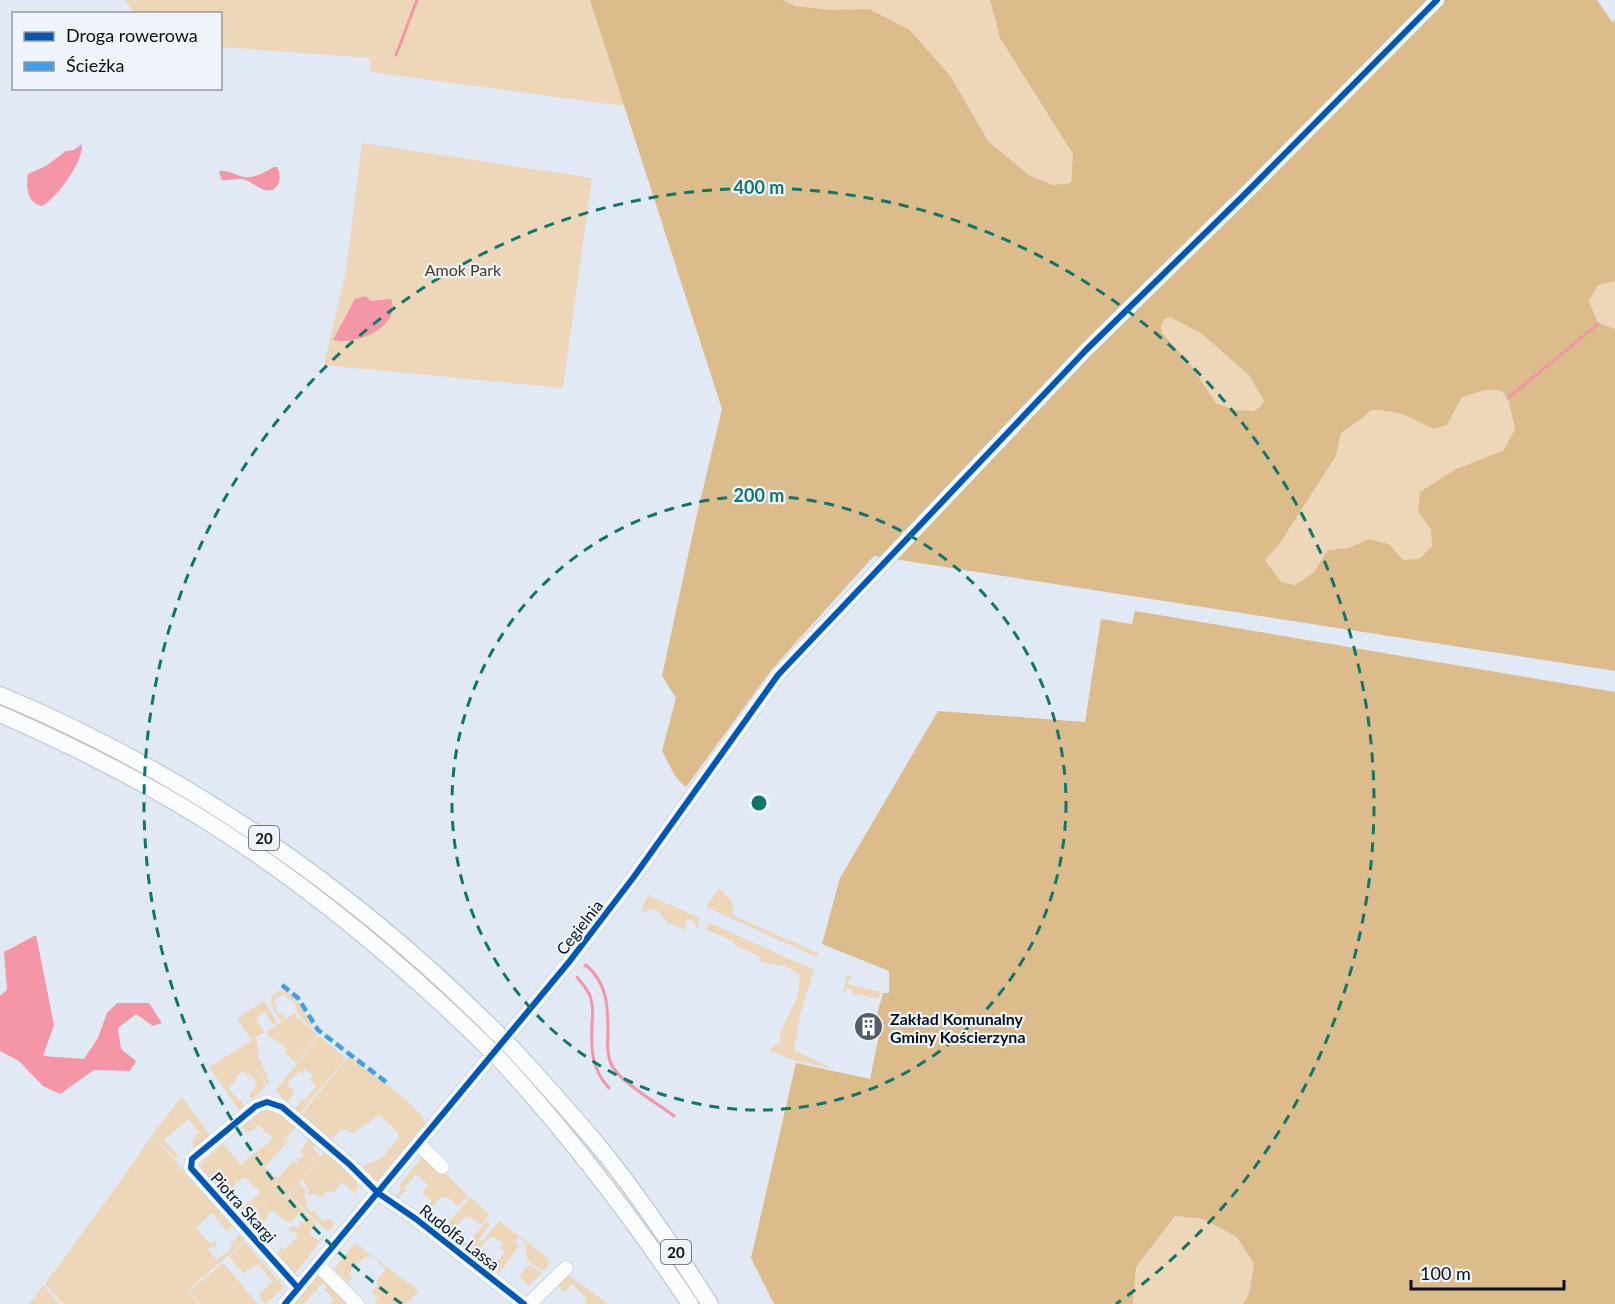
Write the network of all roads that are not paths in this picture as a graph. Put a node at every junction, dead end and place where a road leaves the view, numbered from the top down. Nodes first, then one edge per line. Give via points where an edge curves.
1 (1437, 0) edge
2 (0, 695) edge
3 (0, 714) edge
4 (419, 1144) junction
5 (442, 1167) dead end
6 (378, 1193) junction
7 (318, 1265) junction
8 (566, 1268) dead end
9 (298, 1288) junction
10 (285, 1304) edge
11 (357, 1304) edge
12 (527, 1304) edge
13 (690, 1304) edge
14 (710, 1304) edge

1 - 4 street, Cegielnia via 1086,350 778,675 611,909
2 - 14 main road, 20, bridge via 83,733 190,791 268,841 386,931 494,1030 576,1119 623,1177
3 - 13 main road, 20, bridge via 124,774 238,842 287,876 429,991 502,1062 577,1148
4 - 5 street
4 - 6 street, Cegielnia
6 - 7 street, Cegielnia
6 - 9 street, Piotra Skargi via 282,1107 267,1102 256,1106 192,1159 191,1168
6 - 12 street, Rudolfa Lassa
7 - 9 street, Cegielnia
7 - 11 street
8 - 12 street, Rudolfa Lassa
9 - 10 street, Cegielnia

